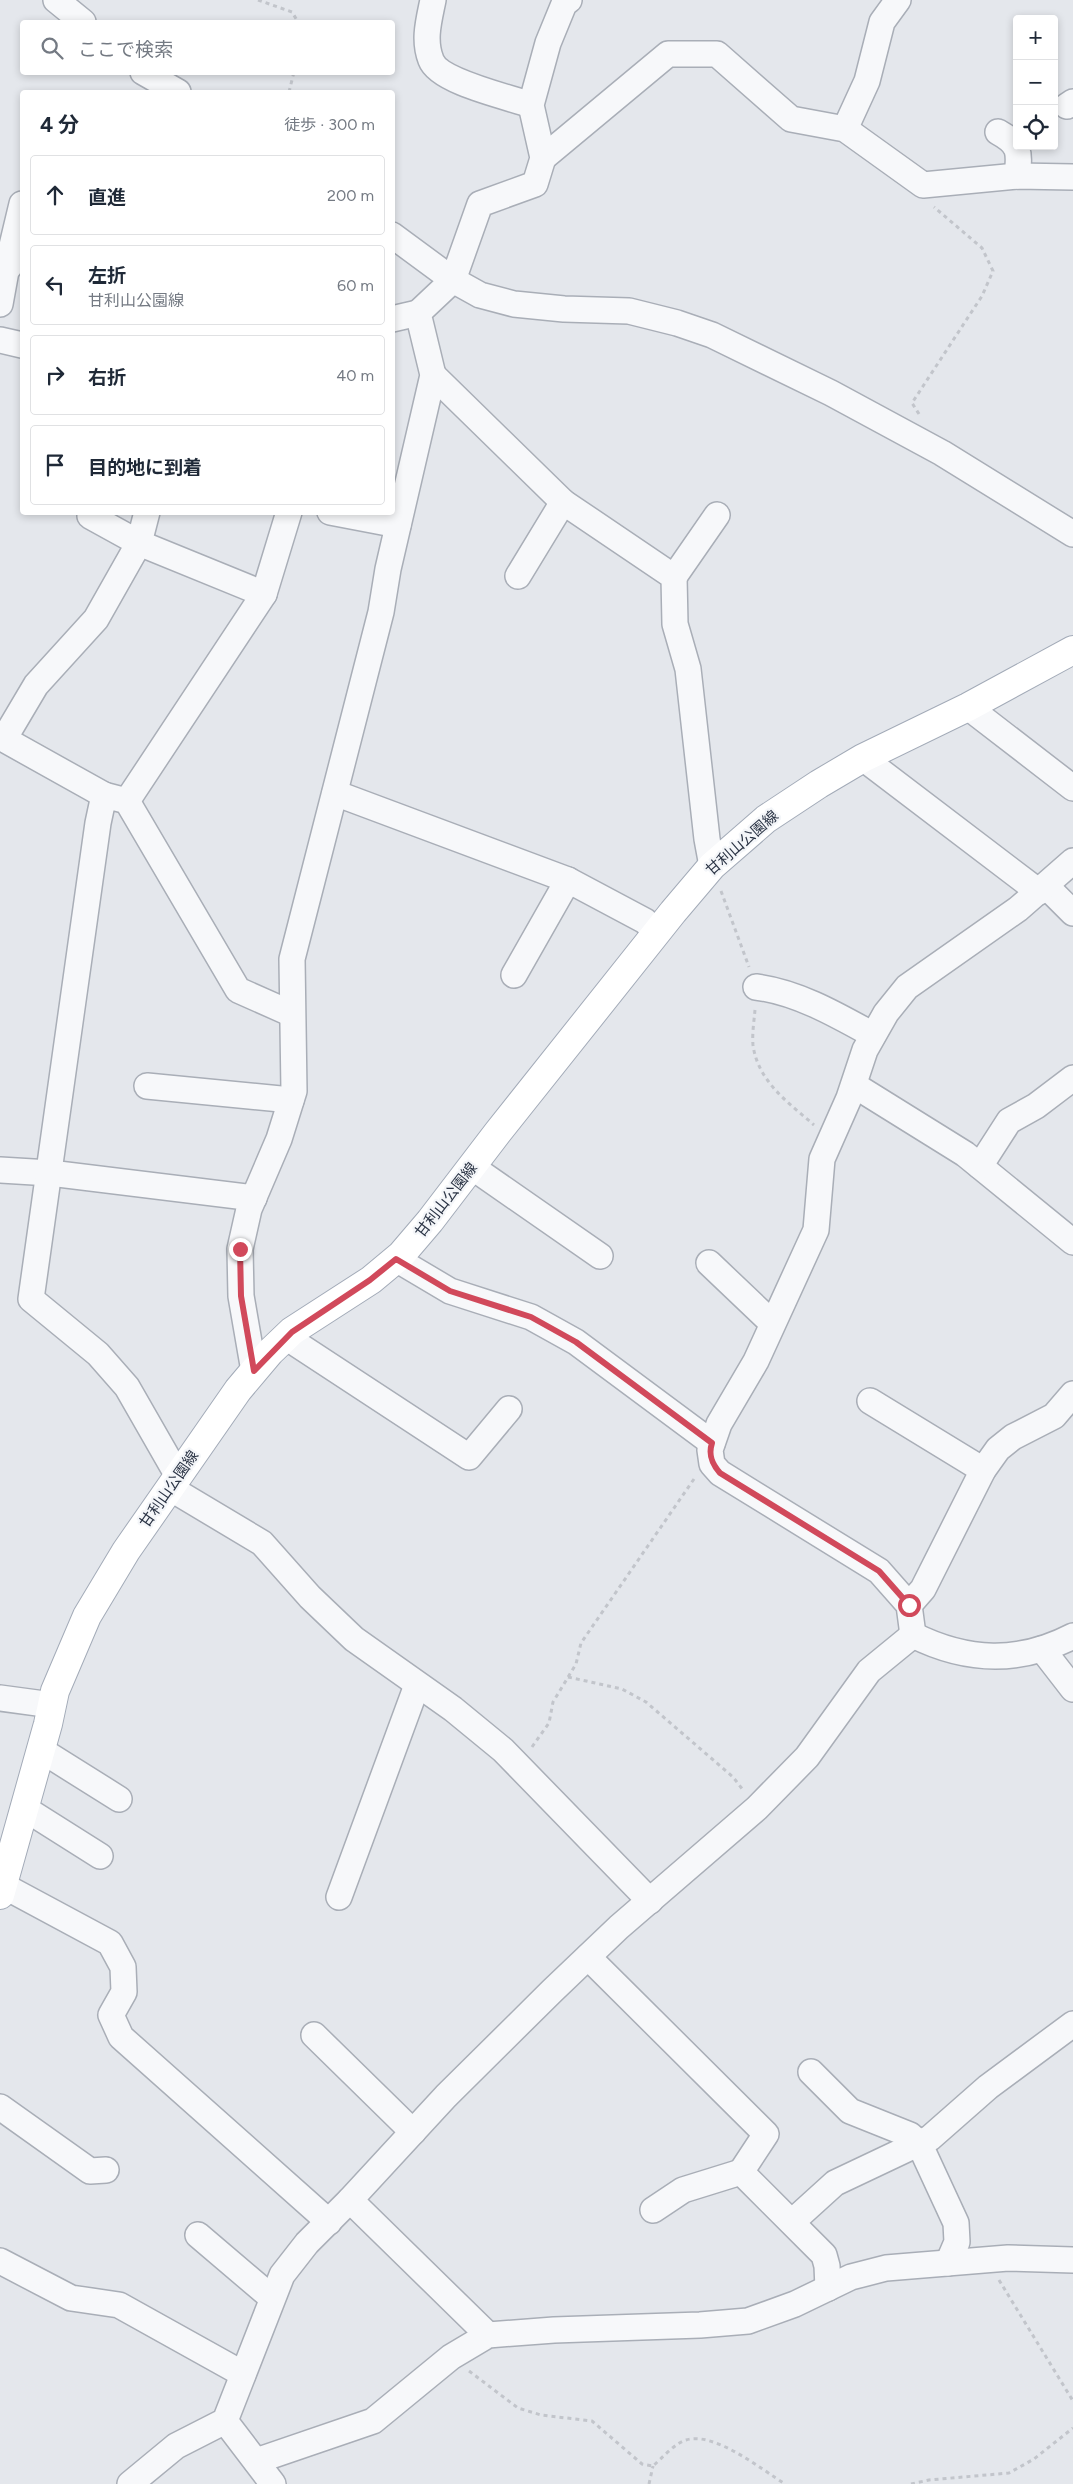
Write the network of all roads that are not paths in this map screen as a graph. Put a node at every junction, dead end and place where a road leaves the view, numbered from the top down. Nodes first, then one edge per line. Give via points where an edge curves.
1 (433, 0) edge
2 (569, 0) edge
3 (898, 0) edge
4 (142, 80) edge
5 (172, 90) edge
6 (531, 105) junction
7 (845, 129) junction
8 (998, 132) dead end
9 (543, 158) junction
10 (1017, 176) junction
11 (1073, 177) edge
12 (20, 219) edge
13 (395, 236) edge
14 (14, 264) edge
15 (453, 280) junction
16 (0, 299) edge
17 (418, 313) junction
18 (395, 318) edge
19 (0, 340) edge
20 (20, 345) edge
21 (433, 374) junction
22 (563, 502) junction
23 (90, 515) edge
24 (146, 515) edge
25 (288, 515) edge
26 (346, 515) edge
27 (717, 515) dead end
28 (398, 525) junction
29 (1073, 534) edge
30 (139, 543) junction
31 (518, 576) dead end
32 (674, 578) junction
33 (264, 594) junction
34 (1073, 650) edge
35 (968, 707) junction
36 (2, 738) edge
37 (863, 758) junction
38 (1073, 788) edge
39 (335, 793) junction
40 (116, 798) junction
41 (1073, 861) edge
42 (712, 866) junction
43 (568, 880) junction
44 (1042, 889) junction
45 (1073, 913) edge
46 (656, 932) junction
47 (514, 975) dead end
48 (756, 987) dead end
49 (292, 1014) junction
50 (873, 1035) junction
51 (1073, 1078) edge
52 (854, 1085) junction
53 (147, 1086) dead end
54 (291, 1100) junction
55 (980, 1166) junction
56 (472, 1167) junction
57 (0, 1170) edge
58 (50, 1173) junction
59 (254, 1198) junction
60 (1073, 1242) edge
61 (600, 1256) dead end
62 (396, 1259) junction
63 (709, 1263) dead end
64 (772, 1323) junction
65 (286, 1338) junction
66 (254, 1371) junction
67 (1073, 1394) edge
68 (870, 1401) dead end
69 (508, 1409) dead end
70 (712, 1454) junction
71 (983, 1470) junction
72 (174, 1482) junction
73 (909, 1605) junction
74 (913, 1636) junction
75 (1073, 1636) edge
76 (1042, 1649) junction
77 (418, 1685) junction
78 (1073, 1689) edge
79 (0, 1698) edge
80 (52, 1705) junction
81 (41, 1750) junction
82 (119, 1799) dead end
83 (24, 1808) junction
84 (100, 1856) dead end
85 (1, 1890) edge
86 (339, 1898) dead end
87 (650, 1901) junction
88 (588, 1957) junction
89 (1073, 2024) edge
90 (314, 2035) dead end
91 (811, 2072) dead end
92 (0, 2107) edge
93 (413, 2132) junction
94 (919, 2143) junction
95 (106, 2170) dead end
96 (741, 2172) junction
97 (350, 2200) junction
98 (653, 2210) dead end
99 (329, 2222) junction
100 (792, 2222) junction
101 (198, 2235) dead end
102 (1073, 2260) edge
103 (0, 2261) edge
104 (948, 2263) junction
105 (828, 2288) junction
106 (272, 2298) junction
107 (488, 2335) junction
108 (243, 2374) junction
109 (225, 2421) junction
110 (256, 2461) junction
111 (130, 2484) edge
112 (274, 2484) edge

1 - 6 street via 426,36 431,62 448,77
2 - 6 street via 564,4 548,44
3 - 7 street via 882,22 867,81
4 - 5 street
6 - 9 street
7 - 9 street via 791,118 717,54 668,54
7 - 10 street via 922,185
8 - 10 street via 1012,140 1018,149
9 - 15 street via 535,184 480,204
10 - 11 street
12 - 14 street
13 - 15 street
14 - 16 street
15 - 17 street
15 - 29 street via 480,294 514,304 564,310 629,311 712,335 831,393 934,449
17 - 18 street
17 - 21 street
19 - 20 street
21 - 22 street
21 - 28 street
22 - 31 street
22 - 32 street
23 - 30 street
24 - 30 street
25 - 33 street
26 - 28 street
27 - 32 street
28 - 39 street via 381,612
30 - 33 street
30 - 36 street via 96,619 36,684
32 - 42 street via 675,624 688,669 706,838
33 - 40 street
34 - 35 main road, 甘利山公園線
35 - 37 main road, 甘利山公園線
35 - 38 street
36 - 40 street
37 - 42 main road, 甘利山公園線 via 766,819
37 - 44 street
39 - 43 street
39 - 49 street via 292,959
40 - 49 street via 238,990
40 - 58 street via 98,823
41 - 44 street
42 - 46 main road, 甘利山公園線
43 - 46 street via 645,922
43 - 47 street
44 - 45 street
44 - 50 street via 907,987
46 - 56 main road, 甘利山公園線
48 - 50 street via 776,989 837,1015
49 - 54 street via 294,1091
50 - 52 street
51 - 55 street via 1036,1106 1009,1121
52 - 55 street
52 - 64 street via 822,1158 816,1230
53 - 54 street
54 - 59 street via 279,1139
55 - 60 street
56 - 61 street
56 - 62 main road, 甘利山公園線 via 430,1222
57 - 58 street
58 - 59 street
58 - 72 street via 31,1298 98,1354 127,1387
59 - 66 street via 240,1249 241,1296
62 - 65 main road, 甘利山公園線
62 - 70 street via 450,1291 531,1317 576,1342
63 - 64 street
64 - 70 street via 756,1361 719,1424
65 - 66 main road, 甘利山公園線
65 - 69 street via 469,1457
66 - 72 main road, 甘利山公園線
67 - 71 street via 1054,1416 1013,1437 998,1449
68 - 71 street
70 - 73 street via 720,1473 879,1571
71 - 73 street via 923,1589
72 - 77 street via 262,1543 310,1597 354,1639
72 - 80 main road, 甘利山公園線 via 126,1550 87,1616
73 - 74 street
74 - 76 street via 937,1647 988,1658 1024,1655
74 - 87 street via 869,1671 807,1756 758,1808
75 - 76 street
76 - 78 street
77 - 86 street
77 - 87 street via 453,1708 519,1766
79 - 80 street
80 - 81 main road, 甘利山公園線
81 - 82 street
81 - 83 main road, 甘利山公園線
83 - 84 street
83 - 85 main road, 甘利山公園線
85 - 99 street via 110,1943 123,1967 124,1992 111,2015 121,2037
87 - 88 street
88 - 93 street
88 - 96 street via 766,2134
89 - 94 street via 988,2087 930,2138
90 - 93 street
91 - 94 street via 850,2111 910,2135
92 - 95 street via 90,2171
93 - 97 street
94 - 100 street via 835,2183
94 - 104 street via 956,2223 957,2242
96 - 98 street via 683,2190
96 - 100 street
97 - 99 street
97 - 107 street
99 - 106 street via 282,2274
100 - 105 street via 824,2255
101 - 106 street
102 - 104 street
103 - 108 street via 71,2298 119,2304
104 - 105 street via 886,2268 851,2276
105 - 107 street via 748,2321
106 - 108 street
107 - 110 street via 451,2357 373,2421
108 - 109 street
109 - 110 street
109 - 111 street via 176,2446
110 - 112 street

